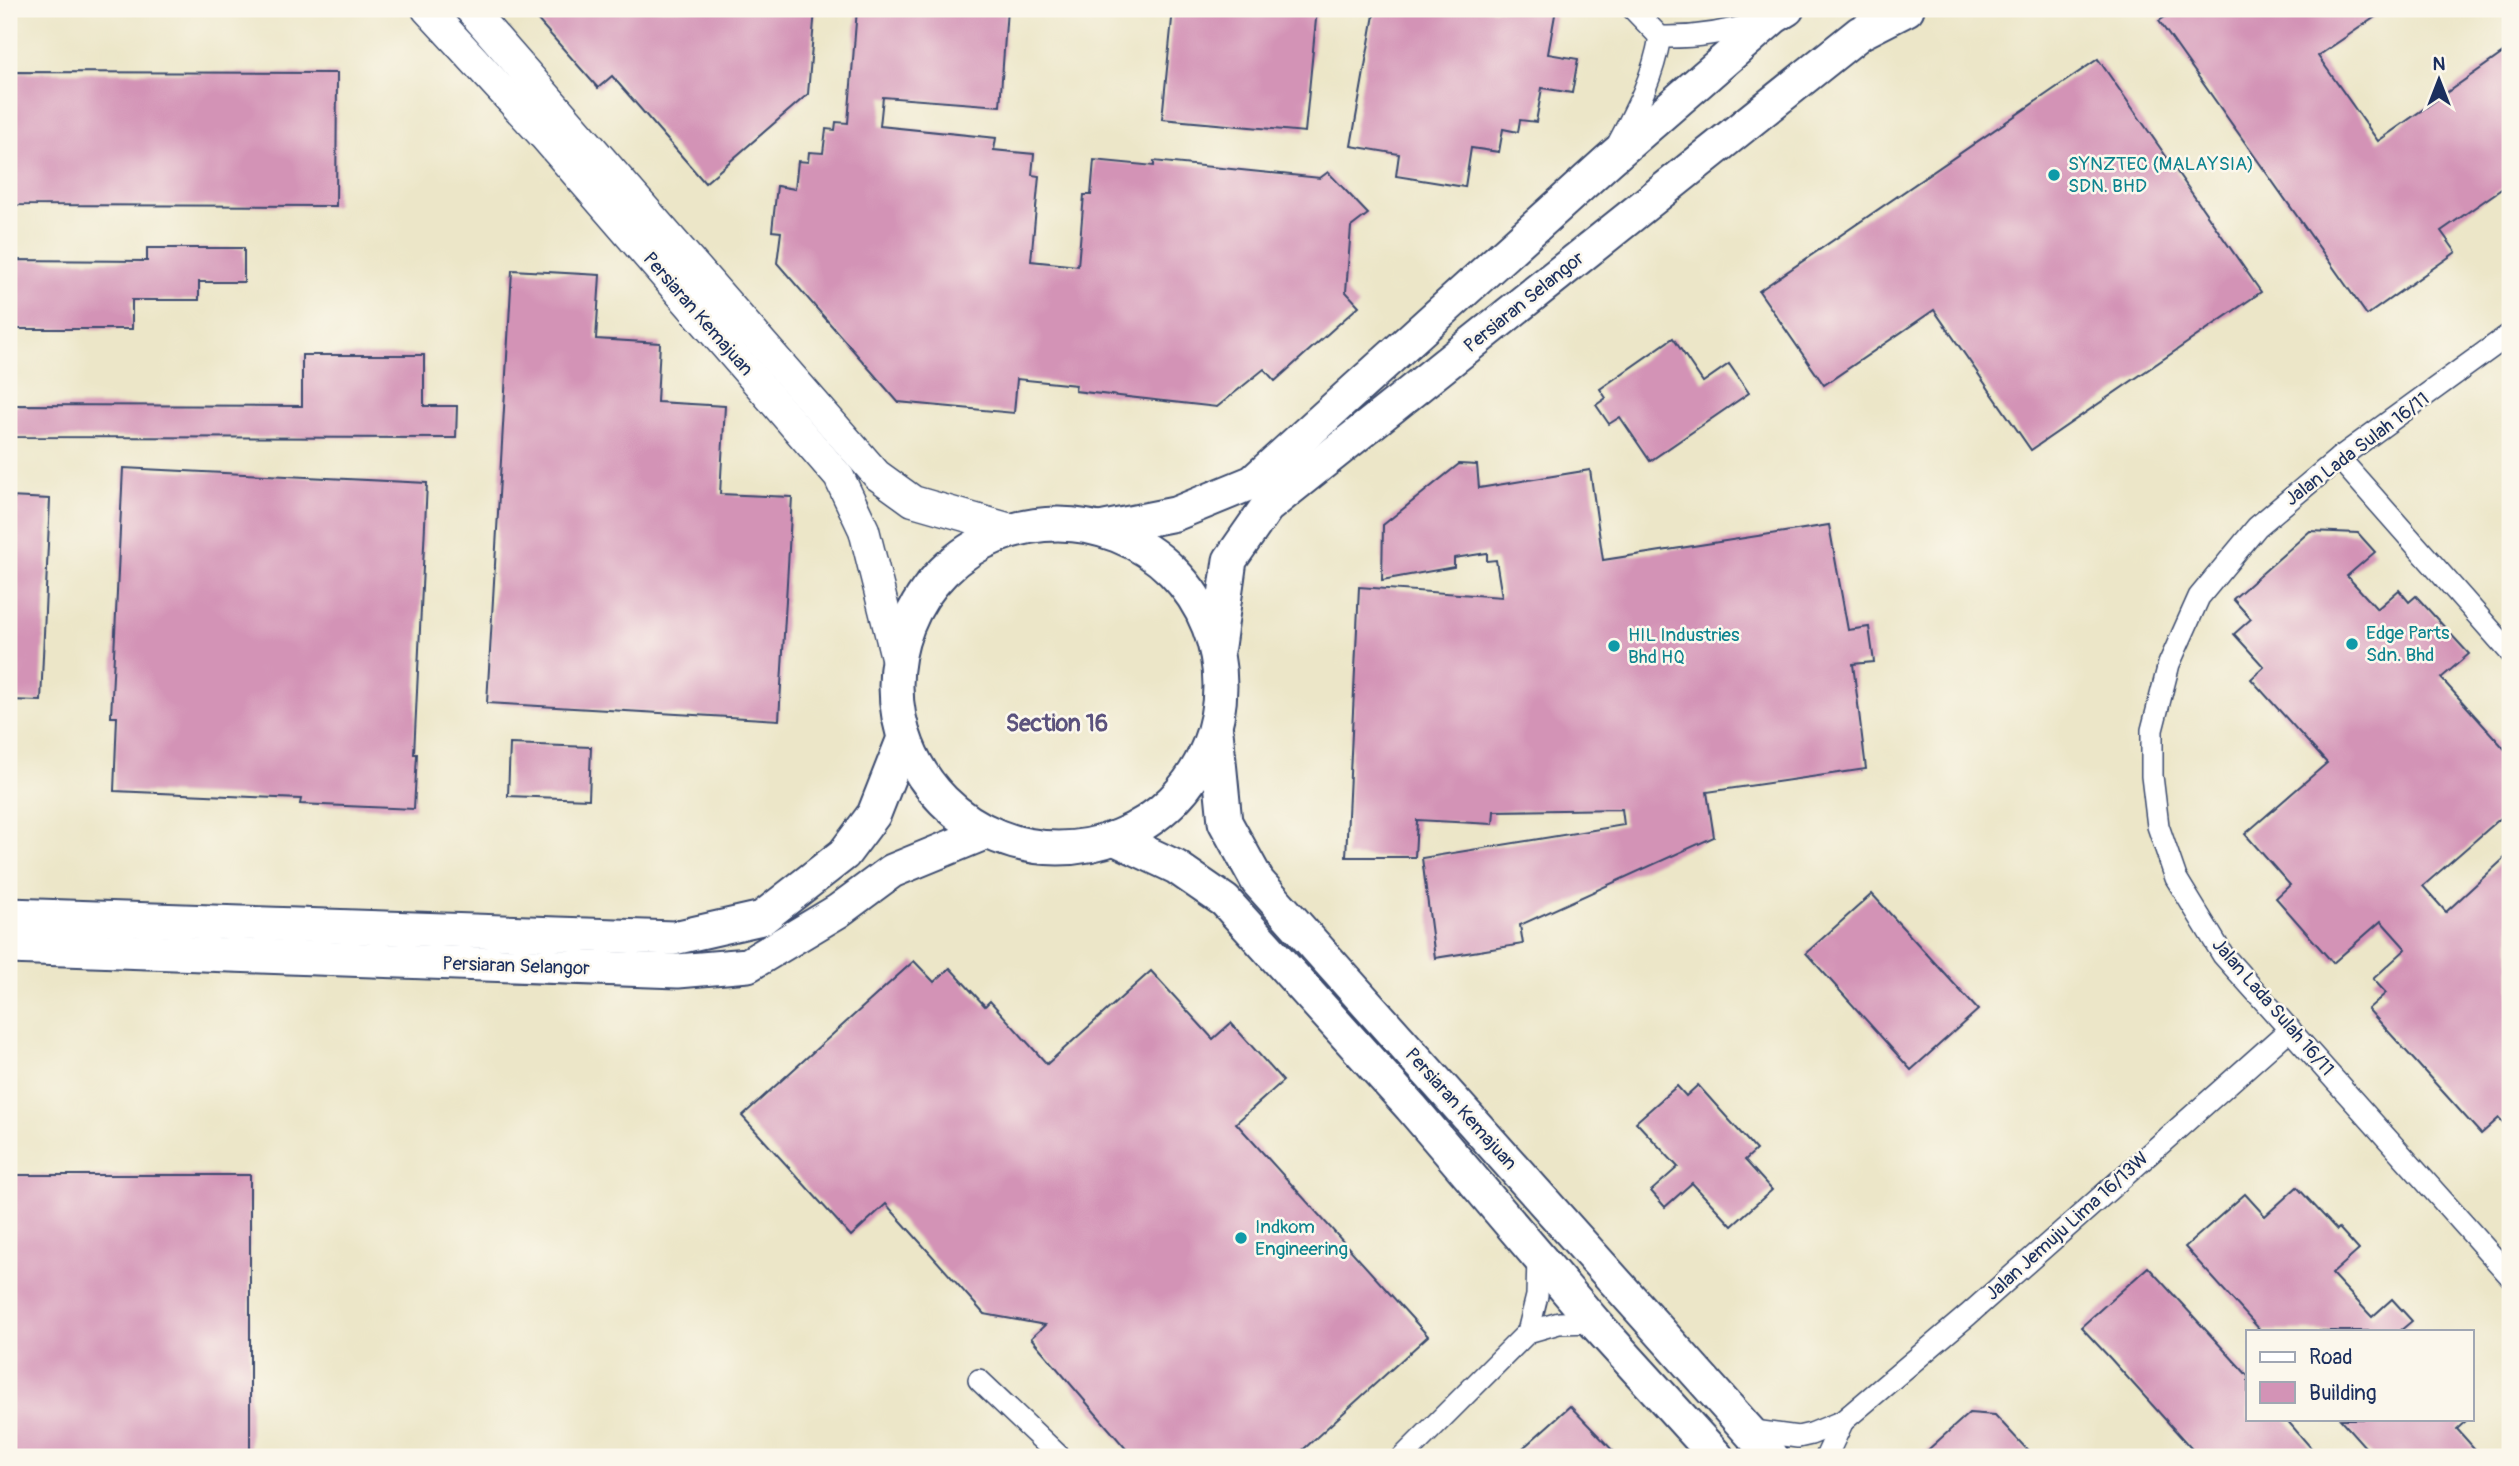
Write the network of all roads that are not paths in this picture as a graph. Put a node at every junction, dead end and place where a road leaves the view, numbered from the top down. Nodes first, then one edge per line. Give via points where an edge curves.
1 (427, 9) edge
2 (470, 9) edge
3 (1633, 9) edge
4 (1907, 9) edge
5 (1781, 13) edge
6 (1660, 37) junction
7 (1608, 161) junction
8 (2510, 334) edge
9 (2339, 458) junction
10 (1100, 529) junction
11 (1014, 530) junction
12 (1217, 650) junction
13 (2510, 652) edge
14 (897, 661) junction
15 (1216, 729) junction
16 (904, 738) junction
17 (987, 832) junction
18 (1114, 838) junction
19 (9, 915) edge
20 (9, 947) edge
21 (2290, 1029) junction
22 (1538, 1256) junction
23 (2510, 1276) edge
24 (1594, 1322) junction
25 (1528, 1332) junction
26 (979, 1380) dead end
27 (1843, 1421) junction
28 (1747, 1430) junction
29 (1060, 1457) edge
30 (1403, 1457) edge
31 (1717, 1457) edge
32 (1772, 1457) edge
33 (1826, 1457) edge

1 - 14 street, Persiaran Kemajuan via 544,136 839,477 864,530
2 - 11 street, Persiaran Kemajuan via 877,475 913,501
3 - 6 street
4 - 12 main road, Persiaran Selangor via 1860,33 1267,507 1230,560
5 - 6 street via 1728,32
5 - 7 main road
6 - 7 street via 1640,103
7 - 10 main road via 1253,482 1175,514
8 - 9 street, Jalan Lada Sulah 16/11
9 - 13 street
9 - 21 street, Jalan Lada Sulah 16/11 via 2257,527 2199,597 2169,664 2152,730 2158,825 2176,878 2223,955
10 - 11 main road via 1057,524
10 - 12 main road via 1141,546 1176,573 1202,609
11 - 14 main road via 971,548 936,578 910,617
12 - 15 main road via 1221,689
14 - 16 main road via 895,700
15 - 18 main road via 1186,785 1159,813
15 - 28 main road, Persiaran Kemajuan via 1225,822 1258,882
16 - 17 main road via 923,776 951,808
16 - 19 main road, Persiaran Selangor via 874,814 844,854 762,918 674,938
17 - 18 main road via 1028,846 1072,848
17 - 20 main road, Persiaran Selangor via 892,871 838,911 748,965 678,971
18 - 22 main road, Persiaran Kemajuan via 1176,867 1225,901
21 - 23 street, Jalan Lada Sulah 16/11
21 - 27 street, Jalan Jemuju Lima 16/13W
22 - 24 main road, Persiaran Kemajuan
22 - 25 street via 1537,1296
24 - 25 street via 1559,1323
24 - 31 main road, Persiaran Kemajuan
25 - 30 street
26 - 29 street
27 - 28 street, Jalan Jemuju Lima 16/13W via 1798,1437
27 - 33 street, Jalan Jemuju Lima 16/13W
28 - 32 main road, Persiaran Kemajuan

